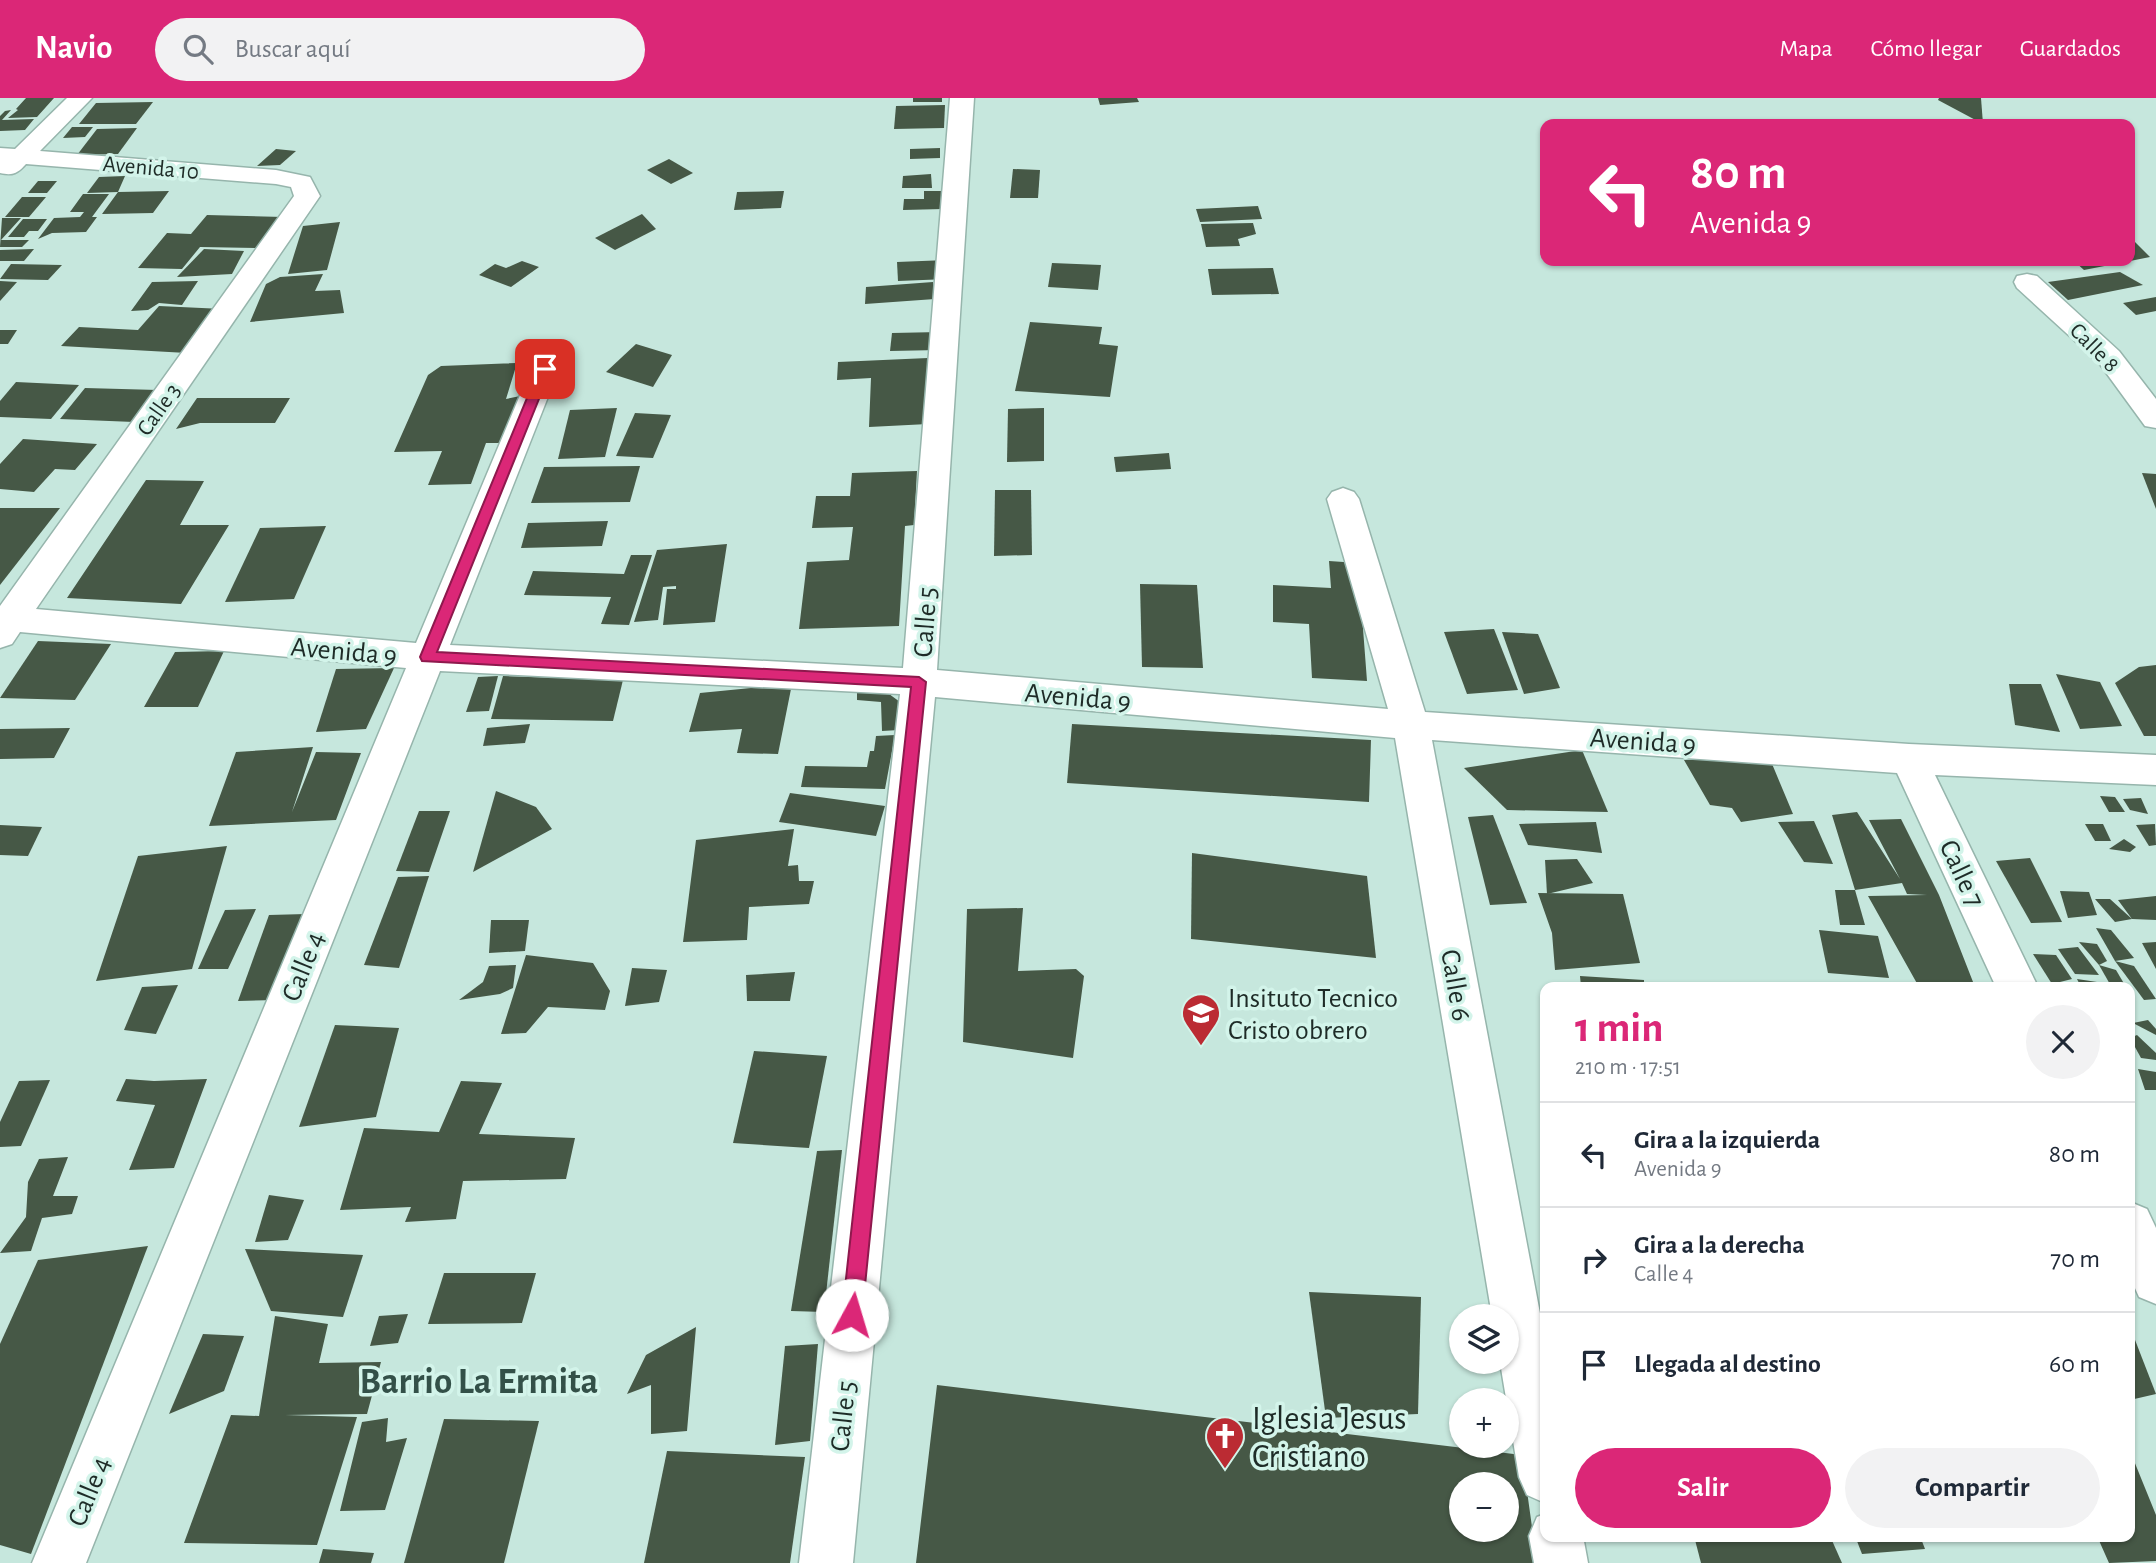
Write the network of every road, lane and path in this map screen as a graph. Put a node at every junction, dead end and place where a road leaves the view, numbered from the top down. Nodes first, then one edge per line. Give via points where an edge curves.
1 (80, 98) edge
2 (962, 98) edge
3 (10, 156) edge
4 (0, 177) edge
5 (301, 182) joint
6 (2026, 282) dead end
7 (545, 369) dead end
8 (2156, 419) edge
9 (1343, 499) dead end
10 (4, 624) edge
11 (428, 657) junction
12 (919, 682) junction
13 (1411, 725) junction
14 (1909, 758) junction
15 (2156, 770) edge
16 (2015, 982) edge
17 (2135, 1236) edge
18 (2156, 1280) edge
19 (1540, 1449) edge
20 (1557, 1542) edge
21 (59, 1563) edge
22 (826, 1563) edge
23 (1561, 1563) edge

1 - 3 street
2 - 12 street, Calle 5
3 - 4 street
3 - 5 street, Avenida 10
5 - 10 street, Calle 3 via 307,196
6 - 8 street, Calle 8 via 2109,357
7 - 11 street, Calle 4
9 - 13 street, Calle 6
10 - 11 street, Avenida 9
11 - 12 street, Avenida 9
11 - 21 street, Calle 4
12 - 13 street, Avenida 9
12 - 22 street, Calle 5
13 - 14 street, Avenida 9
13 - 19 street, Calle 6
14 - 15 street, Avenida 9
14 - 16 street, Calle 7
17 - 18 street
20 - 23 street

